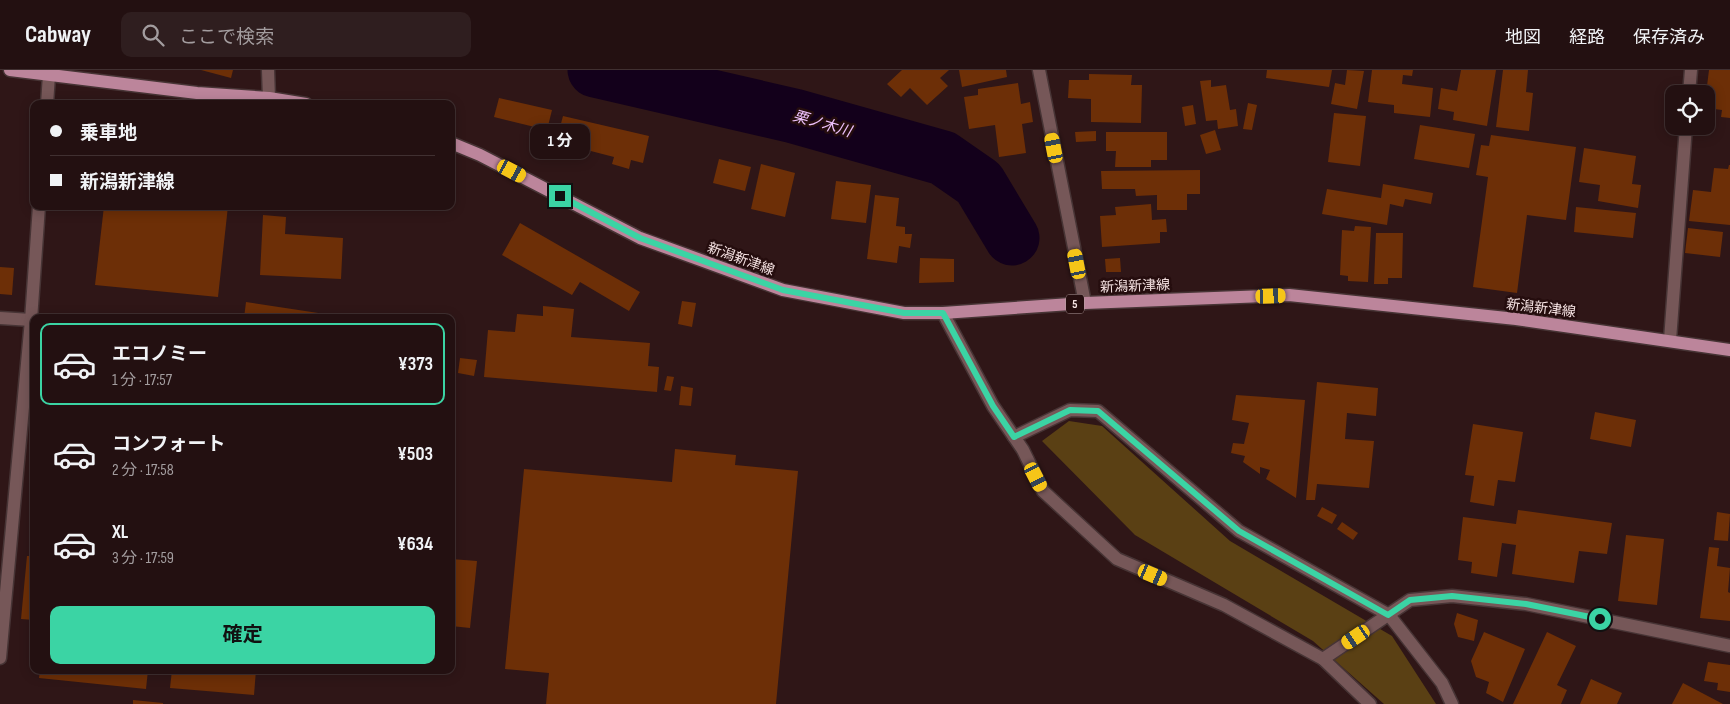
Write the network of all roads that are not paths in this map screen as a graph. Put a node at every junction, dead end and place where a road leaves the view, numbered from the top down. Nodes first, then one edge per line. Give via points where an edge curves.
1 (10, 70) edge
2 (268, 70) edge
3 (1039, 70) edge
4 (1691, 70) edge
5 (49, 75) junction
6 (1690, 85) edge
7 (269, 98) junction
8 (47, 100) edge
9 (281, 100) edge
10 (1685, 135) edge
11 (455, 145) edge
12 (39, 210) edge
13 (1085, 304) junction
14 (943, 313) junction
15 (31, 314) edge
16 (0, 318) edge
17 (30, 320) edge
18 (30, 331) edge
19 (1670, 340) junction
20 (1730, 350) edge
21 (1014, 437) junction
22 (1388, 615) junction
23 (1730, 646) edge
24 (0, 658) edge
25 (1323, 659) junction
26 (1370, 704) edge
27 (1452, 704) edge

1 - 5 main road
2 - 7 street
3 - 13 street
4 - 6 street
5 - 7 main road via 197,93
5 - 8 street
7 - 9 main road
10 - 19 street
11 - 14 main road, 新潟新津線 / 5 via 480,154 640,238 783,290 904,313
12 - 15 street
13 - 14 main road, 新潟新津線 / 5
13 - 19 main road, 新潟新津線 / 5 via 1289,295 1516,319
14 - 21 street via 993,406
16 - 17 street
18 - 24 street
19 - 20 main road, 新潟新津線 / 5
21 - 22 street via 1070,410 1098,411 1239,531
21 - 25 street via 1044,491 1117,559 1224,605
22 - 23 street via 1410,600 1452,596 1526,604
22 - 25 street
22 - 27 street via 1442,684
25 - 26 street

